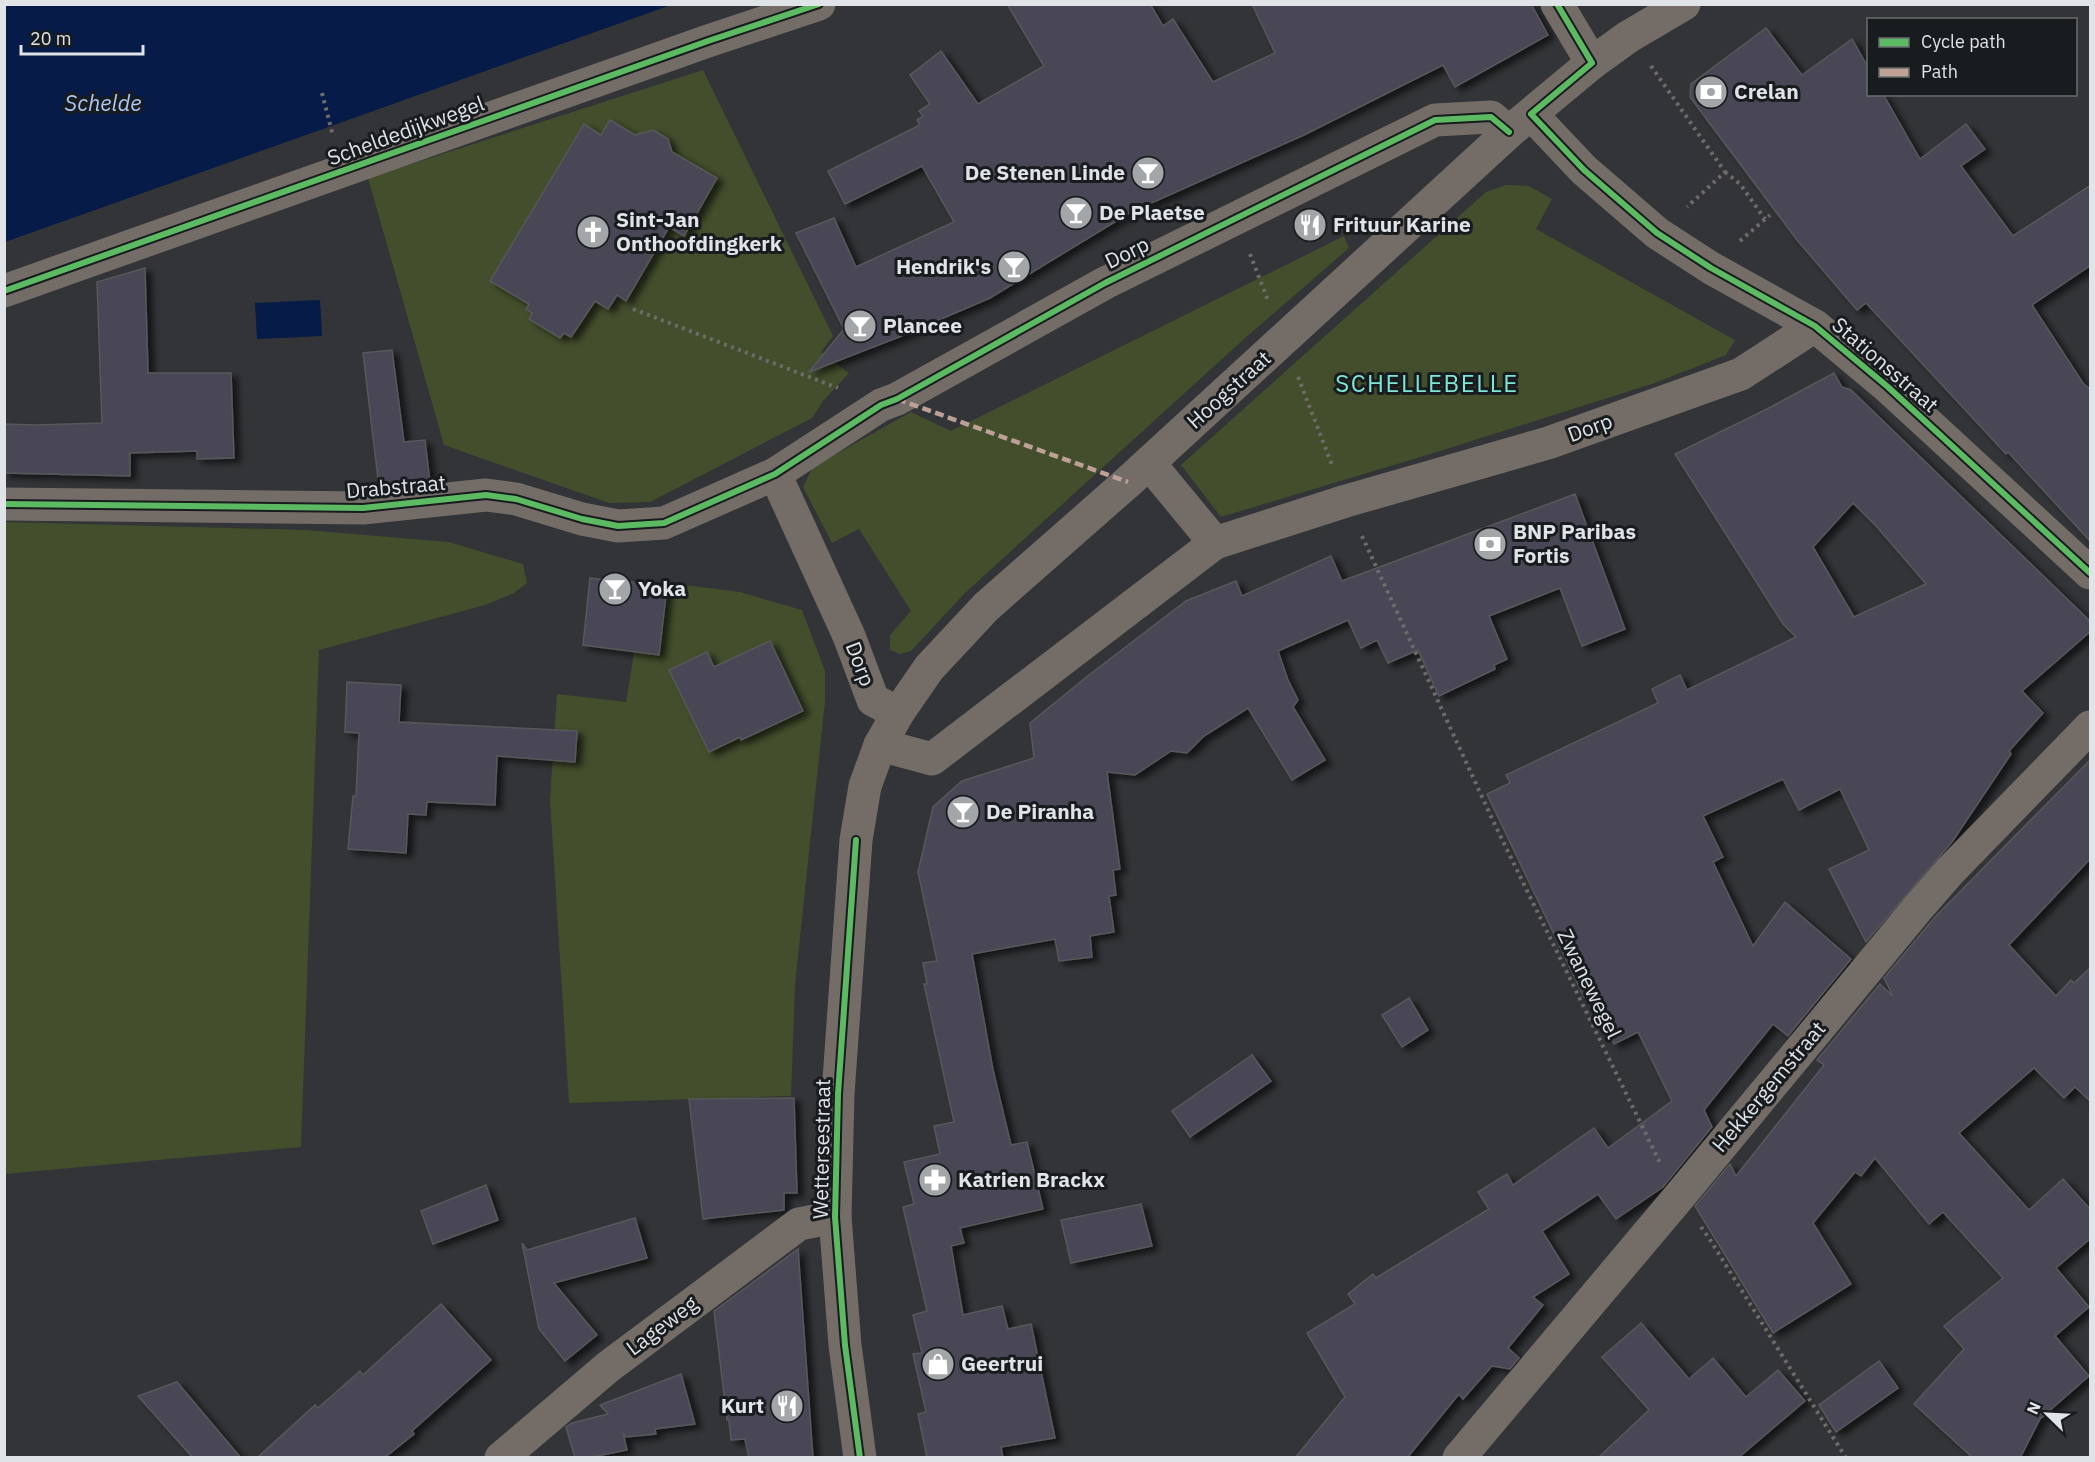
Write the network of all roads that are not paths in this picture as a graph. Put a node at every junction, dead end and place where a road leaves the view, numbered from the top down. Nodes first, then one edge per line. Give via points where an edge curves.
1 (819, 4) edge
2 (1557, 4) edge
3 (1684, 4) edge
4 (1592, 63) junction
5 (1520, 123) junction
6 (4, 291) edge
7 (1815, 326) junction
8 (1149, 463) junction
9 (775, 474) junction
10 (4, 504) edge
11 (1215, 543) junction
12 (2091, 573) edge
13 (898, 713) junction
14 (2091, 727) edge
15 (880, 745) junction
16 (856, 840) joint
17 (835, 1217) junction
18 (501, 1458) edge
19 (860, 1458) edge
20 (1459, 1458) edge

1 - 6 street, Scheldedijkwegel
2 - 4 street
3 - 4 street, Hoogstraat
4 - 5 street, Hoogstraat
5 - 7 street, Stationsstraat via 1584,170 1657,233
5 - 8 street, Hoogstraat
5 - 9 street, Dorp via 1491,117 1435,120 1105,283 881,405
7 - 11 street, Dorp via 1741,374 1548,443
7 - 12 street, Stationsstraat via 1888,387
8 - 11 street
8 - 13 street, Hoogstraat via 986,607 929,668
9 - 10 street, Drabstraat via 664,523 618,526 516,498 486,495 363,508
9 - 13 street, Dorp via 849,636 873,700
11 - 15 street, Dorp via 932,759
13 - 15 street, Hoogstraat
14 - 20 street, Hekkergemstraat via 1950,871
15 - 16 street, Hoogstraat via 864,786
16 - 17 street, Wettersestraat via 838,1094
17 - 18 street, Lageweg via 799,1224 608,1367
17 - 19 street, Wettersestraat via 845,1345

